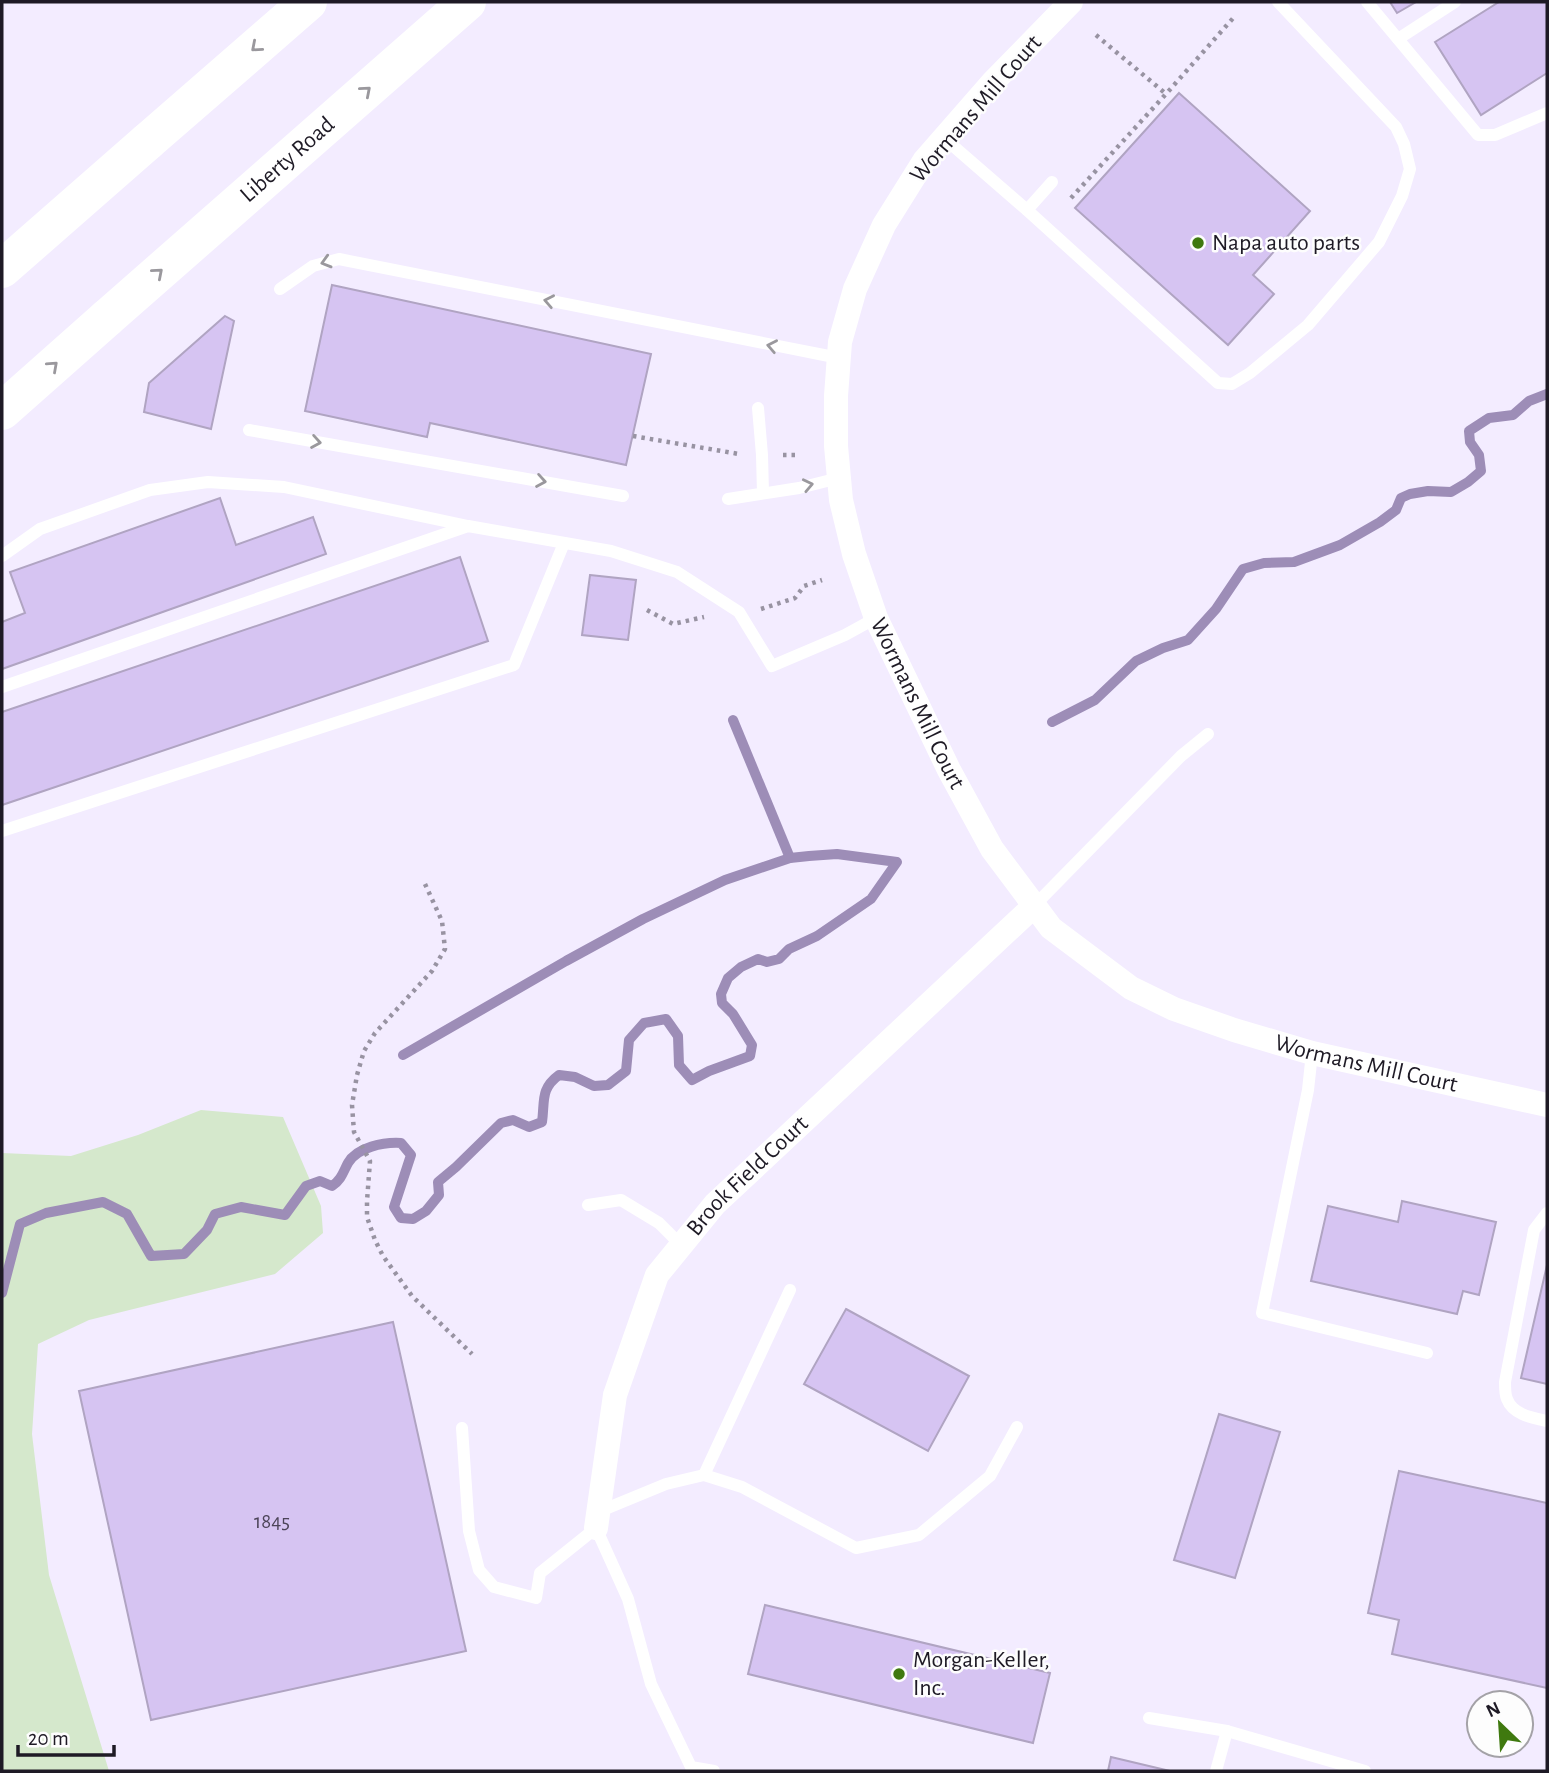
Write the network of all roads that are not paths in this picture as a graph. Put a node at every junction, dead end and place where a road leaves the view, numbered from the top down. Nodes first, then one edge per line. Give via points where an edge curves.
1 (308, 2) edge
2 (467, 2) edge
3 (1071, 2) edge
4 (1278, 2) edge
5 (1367, 2) edge
6 (1455, 2) edge
7 (1398, 39) junction
8 (1547, 113) edge
9 (944, 138) junction
10 (147, 142) junction
11 (1052, 182) dead end
12 (1027, 210) junction
13 (2, 234) edge
14 (2, 269) edge
15 (280, 289) dead end
16 (839, 358) junction
17 (758, 408) dead end
18 (2, 411) edge
19 (249, 430) dead end
20 (839, 478) junction
21 (763, 493) junction
22 (622, 496) dead end
23 (728, 499) dead end
24 (468, 526) junction
25 (564, 542) junction
26 (2, 555) edge
27 (876, 618) junction
28 (2, 687) edge
29 (1208, 734) dead end
30 (2, 831) edge
31 (1034, 906) junction
32 (1312, 1052) junction
33 (1547, 1105) edge
34 (588, 1205) dead end
35 (1547, 1213) edge
36 (681, 1245) junction
37 (790, 1290) dead end
38 (1427, 1353) dead end
39 (1547, 1421) edge
40 (1017, 1427) dead end
41 (462, 1428) dead end
42 (704, 1475) junction
43 (597, 1520) junction
44 (1149, 1718) dead end
45 (1227, 1731) junction
46 (714, 1771) edge
47 (1216, 1771) edge
48 (1365, 1771) edge

1 -> 10 main road
18 -> 2 main road, Liberty Road
3 - 9 street, Wormans Mill Court
4 - 12 lane via 1396,127 1410,169 1379,242 1308,325 1250,373 1232,384 1218,383
5 - 7 lane
6 - 7 lane
7 - 8 lane via 1478,135 1495,135
9 - 12 lane
9 - 16 street, Wormans Mill Court via 884,225 855,289
10 - 13 main road
10 - 14 main road
11 - 12 lane
16 -> 15 lane via 338,259 313,266
16 - 20 street, Wormans Mill Court
17 - 21 lane
19 -> 22 lane
21 -> 20 lane
20 - 27 street, Wormans Mill Court via 854,554
21 - 23 lane
24 - 25 lane
24 - 26 lane via 284,487 208,482 150,490 40,528
24 - 28 lane
25 - 27 lane via 677,572 739,612 772,666
25 - 30 lane via 514,665
27 - 31 street, Wormans Mill Court via 967,804 992,849
29 - 31 lane
31 - 32 street, Wormans Mill Court via 1051,928 1130,988 1174,1009
31 - 36 street, Brook Field Court via 715,1204
32 - 33 street, Wormans Mill Court
32 - 38 lane via 1262,1313
34 - 36 lane via 621,1200 659,1223
35 - 39 lane via 1534,1230 1505,1382 1514,1409
36 - 43 street, Brook Field Court via 657,1275 615,1395
37 - 42 lane
40 - 42 lane via 990,1476 919,1535 856,1548 742,1487
41 - 43 lane via 469,1531 479,1570 494,1587 536,1598 540,1573
42 - 43 lane via 666,1484
43 - 46 lane via 628,1599 651,1684 691,1767
44 - 45 lane
45 - 47 lane
45 - 48 lane

